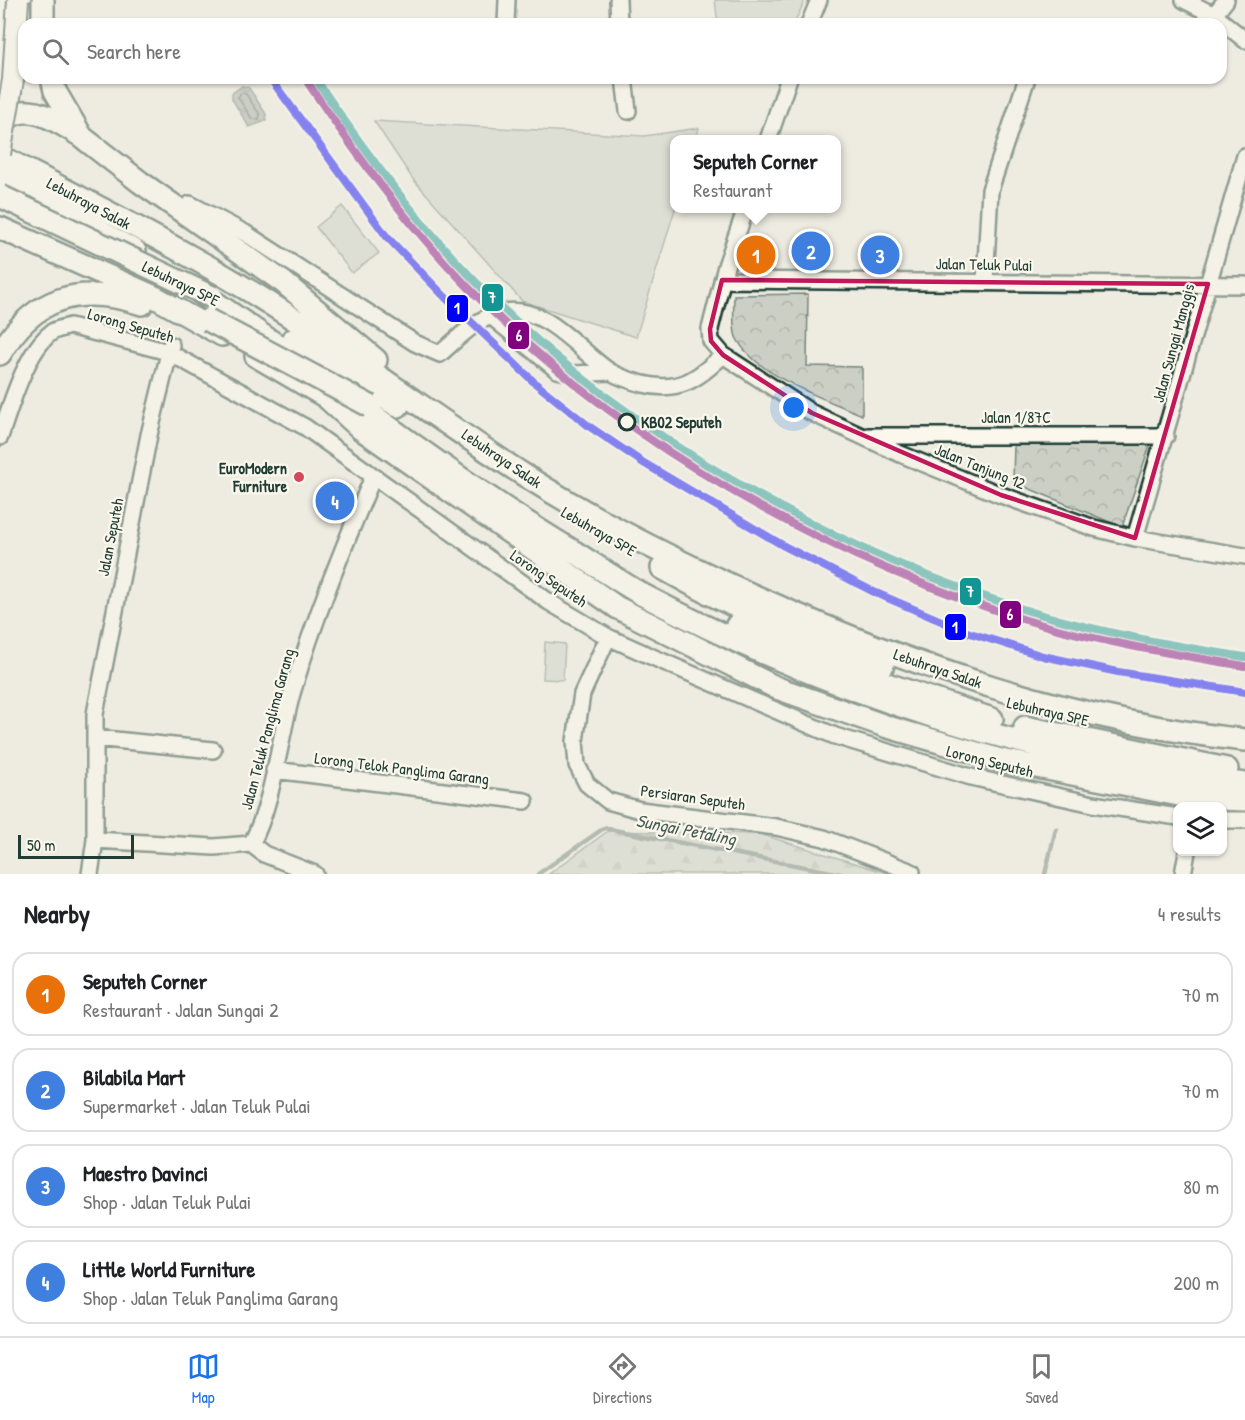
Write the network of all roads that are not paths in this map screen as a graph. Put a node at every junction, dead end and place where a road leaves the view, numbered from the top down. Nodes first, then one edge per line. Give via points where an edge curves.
1 (18, 0) edge
2 (43, 0) edge
3 (507, 0) edge
4 (618, 0) edge
5 (819, 0) edge
6 (1184, 0) edge
7 (1226, 0) edge
8 (0, 6) edge
9 (1214, 15) junction
10 (43, 18) edge
11 (506, 18) edge
12 (619, 18) edge
13 (811, 18) edge
14 (1218, 18) edge
15 (1227, 25) edge
16 (1245, 40) edge
17 (53, 84) edge
18 (625, 84) edge
19 (787, 84) edge
20 (1026, 84) edge
21 (0, 107) edge
22 (628, 111) dead end
23 (0, 126) edge
24 (770, 135) edge
25 (82, 137) junction
26 (0, 155) edge
27 (1245, 156) edge
28 (0, 176) edge
29 (48, 191) junction
30 (0, 196) edge
31 (744, 213) edge
32 (186, 215) junction
33 (0, 227) edge
34 (722, 280) junction
35 (985, 282) junction
36 (1208, 284) junction
37 (1245, 285) edge
38 (492, 317) junction
39 (200, 322) junction
40 (169, 348) junction
41 (0, 354) edge
42 (723, 355) junction
43 (610, 372) junction
44 (327, 398) junction
45 (393, 430) junction
46 (460, 430) junction
47 (865, 436) junction
48 (1166, 436) junction
49 (0, 437) edge
50 (373, 477) junction
51 (1135, 538) junction
52 (1245, 556) edge
53 (608, 637) junction
54 (777, 688) junction
55 (938, 720) junction
56 (95, 738) junction
57 (1245, 740) edge
58 (1245, 749) edge
59 (213, 750) dead end
60 (274, 770) junction
61 (1245, 773) edge
62 (1245, 784) edge
63 (1245, 800) edge
64 (525, 801) dead end
65 (1173, 816) edge
66 (1227, 820) edge
67 (1245, 820) edge
68 (95, 840) junction
69 (251, 844) junction
70 (1186, 856) edge
71 (912, 872) dead end
72 (90, 874) edge
73 (315, 874) edge
74 (1183, 874) edge

1 - 26 main road, bridge via 13,80
2 - 10 highway
3 - 11 street
4 - 12 street
5 - 13 street
6 - 9 street
7 - 9 street
8 - 21 main road via 6,41
9 - 14 street
15 - 16 street
17 - 25 highway
18 - 22 street
19 - 24 street
20 - 35 street via 990,190
23 - 25 highway via 14,113 28,110 55,120
25 - 32 highway
26 - 29 highway, Lebuhraya Salak
27 - 36 street, Jalan Sungai Manggis
28 - 29 highway, Lebuhraya Salak
29 - 45 highway via 262,333
29 - 46 highway, Lebuhraya Salak via 228,278
30 - 58 highway, Lebuhraya SPE, bridge via 212,297 292,340 503,476 722,602 850,654 983,697
31 - 34 street
32 - 38 street via 190,204 245,233 415,343 441,354 479,322
32 - 46 highway via 284,282
33 - 39 highway via 155,297
33 - 61 highway, Lebuhraya SPE, bridge via 208,320 375,408 607,564 715,616 844,670 976,715
34 - 35 street, Jalan Teluk Pulai
34 - 42 street via 710,329 711,340
35 - 36 street, Jalan Teluk Pulai
36 - 37 street, Jalan Teluk Pulai
36 - 48 street, Jalan Sungai Manggis
38 - 43 street via 557,370 575,374
38 - 43 street via 504,312 536,315
39 - 41 highway via 115,296 69,297 47,304 21,322
39 - 44 highway
40 - 49 street, Lorong Seputeh via 70,326 54,331 31,360
40 - 50 street, Lorong Seputeh via 305,427
40 - 56 street, Jalan Seputeh via 98,691
42 - 43 street via 702,376 672,387 637,382
42 - 47 street, Jalan Tanjung 12 via 812,413
44 - 45 highway
44 - 54 highway via 361,429 618,608
45 - 55 highway via 497,506 642,594 780,660
46 - 57 highway, Lebuhraya Salak via 524,475 671,558 849,638 1027,698 1178,733
47 - 48 street, Jalan 1/87C
47 - 51 street, Jalan Tanjung 12 via 1001,495 1094,528
48 - 51 street, Jalan Sungai Manggis
50 - 53 street, Lorong Seputeh via 549,602
50 - 60 street, Jalan Teluk Panglima Garang via 329,581 294,688
51 - 52 street, Jalan Tanjung 12
53 - 65 street, Lorong Seputeh via 835,736 971,777 1094,804
53 - 71 street, Persiaran Seputeh via 582,694 575,741 577,765 587,784 608,801 640,810 776,827 824,838
54 - 55 highway
54 - 63 highway via 888,727 1000,760 1194,798
55 - 62 highway via 1100,760
56 - 59 street
56 - 68 street, Jalan Seputeh
60 - 64 street, Lorong Telok Panglima Garang
60 - 69 street, Jalan Teluk Panglima Garang via 261,822
66 - 67 street
68 - 69 street via 214,847
68 - 72 street, Jalan Seputeh
69 - 73 street via 264,854
70 - 74 street

